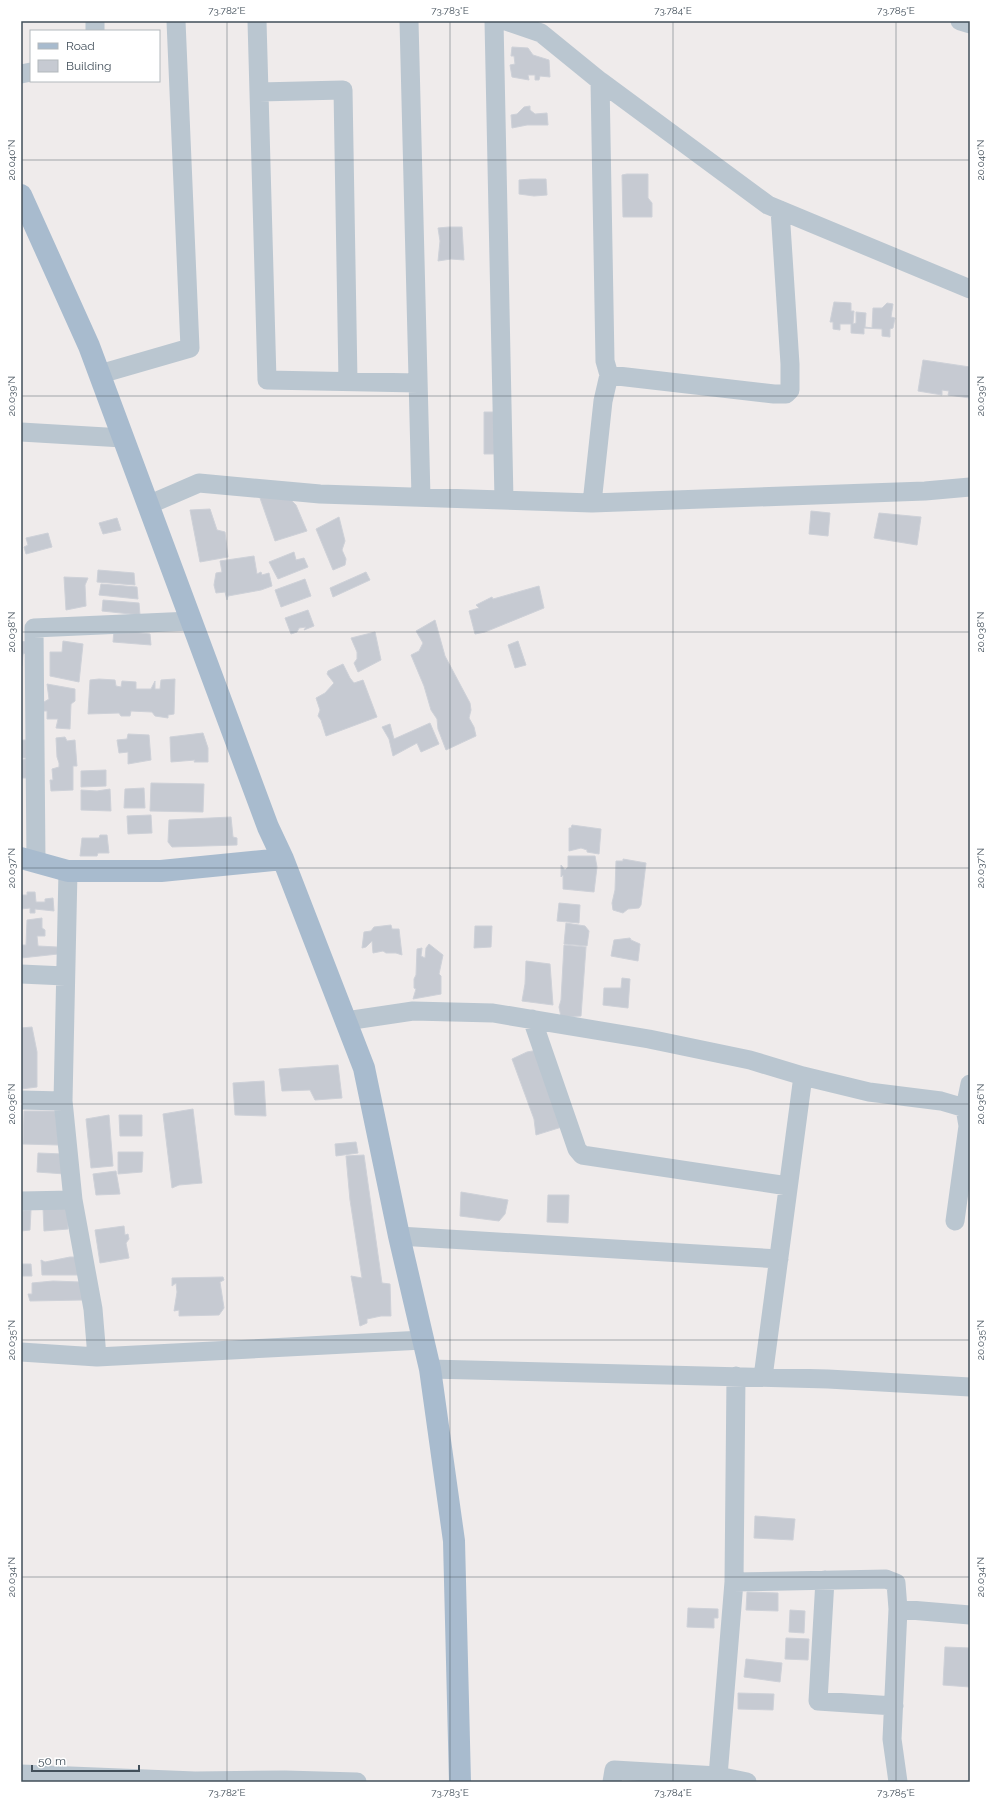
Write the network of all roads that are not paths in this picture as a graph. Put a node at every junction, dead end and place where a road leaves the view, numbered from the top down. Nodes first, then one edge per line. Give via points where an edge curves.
1 (176, 21) edge
2 (257, 21) edge
3 (409, 21) edge
4 (494, 21) edge
5 (506, 21) edge
6 (960, 21) edge
7 (970, 24) edge
8 (600, 81) junction
9 (259, 92) junction
10 (21, 195) edge
11 (780, 210) junction
12 (970, 289) edge
13 (100, 374) junction
14 (609, 375) junction
15 (348, 381) junction
16 (418, 383) junction
17 (21, 432) edge
18 (123, 438) junction
19 (970, 487) edge
20 (421, 498) junction
21 (504, 500) junction
22 (592, 503) junction
23 (148, 505) junction
24 (191, 621) junction
25 (283, 859) junction
26 (28, 860) edge
27 (68, 871) junction
28 (21, 974) edge
29 (65, 976) junction
30 (532, 1019) junction
31 (346, 1022) junction
32 (803, 1076) junction
33 (970, 1084) edge
34 (21, 1100) edge
35 (63, 1101) junction
36 (964, 1108) junction
37 (788, 1186) junction
38 (74, 1200) junction
39 (21, 1201) edge
40 (955, 1221) dead end
41 (399, 1236) junction
42 (779, 1258) junction
43 (423, 1340) junction
44 (21, 1352) edge
45 (97, 1357) junction
46 (430, 1369) junction
47 (736, 1376) junction
48 (764, 1377) junction
49 (970, 1387) edge
50 (825, 1580) junction
51 (734, 1582) junction
52 (898, 1609) junction
53 (970, 1615) edge
54 (894, 1706) junction
55 (21, 1774) edge
56 (718, 1776) junction
57 (696, 1778) edge
58 (195, 1781) edge
59 (285, 1781) edge
60 (358, 1782) edge
61 (460, 1782) edge
62 (612, 1782) edge
63 (747, 1782) edge
64 (898, 1782) edge

1 - 13 street via 190,348
2 - 9 street
3 - 16 street
4 - 21 street
5 - 8 street via 541,33
6 - 7 street
8 - 11 street via 762,200
8 - 14 street via 606,360
9 - 15 street via 267,380
9 - 15 street via 343,90
10 - 13 main road
11 - 12 street
11 - 14 street via 790,364 790,390 786,394
13 - 18 main road
14 - 22 street via 603,401
15 - 16 street
16 - 20 street
17 - 18 street
18 - 23 main road
19 - 22 street via 925,491
20 - 21 street
20 - 23 street via 320,494 199,483
21 - 22 street
23 - 24 main road
24 - 25 main road via 268,827
24 - 26 street via 34,628
25 - 27 main road via 161,871
25 - 31 main road
26 - 27 main road
27 - 29 street
28 - 29 street
29 - 35 street
30 - 31 street via 493,1013 413,1011
30 - 32 street via 750,1060
30 - 37 street via 577,1149 582,1155
31 - 41 main road via 364,1068
32 - 36 street via 870,1092 941,1101
32 - 37 street
33 - 36 street
34 - 35 street
35 - 38 street
36 - 40 street via 968,1126
37 - 42 street
38 - 39 street
38 - 45 street via 93,1309
41 - 42 street
41 - 43 main road
42 - 48 street
43 - 45 street
43 - 46 main road
44 - 45 street
46 - 47 street
46 - 61 main road via 454,1541
47 - 48 street
47 - 51 street
48 - 49 street
50 - 51 street
50 - 52 street via 886,1579 896,1583
50 - 54 street via 818,1701
51 - 56 street
52 - 53 street
52 - 54 street
54 - 64 street via 892,1739
55 - 58 street
56 - 57 street
56 - 63 street
57 - 62 street via 614,1770
58 - 59 street
59 - 60 street

